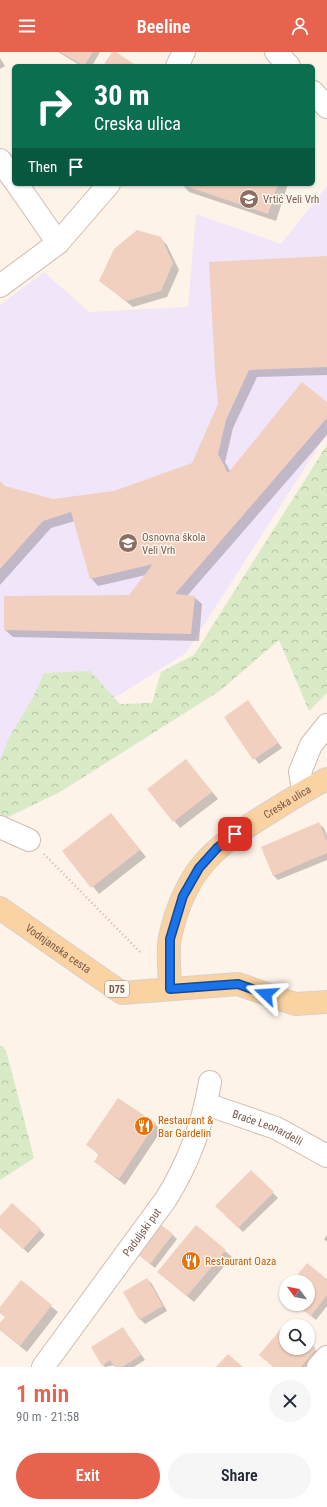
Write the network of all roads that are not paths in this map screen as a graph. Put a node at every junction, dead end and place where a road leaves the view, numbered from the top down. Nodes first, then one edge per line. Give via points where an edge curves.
1 (184, 52) edge
2 (276, 52) edge
3 (178, 64) edge
4 (287, 64) edge
5 (315, 94) edge
6 (327, 107) edge
7 (0, 160) edge
8 (12, 177) edge
9 (18, 186) edge
10 (107, 186) edge
11 (58, 243) junction
12 (0, 286) edge
13 (327, 725) edge
14 (327, 779) edge
15 (303, 790) junction
16 (0, 827) edge
17 (29, 840) road end
18 (0, 908) edge
19 (170, 989) junction
20 (327, 1002) edge
21 (210, 1082) dead end
22 (206, 1104) junction
23 (327, 1156) edge
24 (327, 1357) edge
25 (43, 1367) edge
26 (318, 1367) edge

1 - 3 street
2 - 4 street
5 - 6 street
7 - 8 street
9 - 11 street
10 - 11 street
11 - 12 street
13 - 15 street via 311,744 300,772
14 - 15 main road, Creska ulica
15 - 19 main road, Creska ulica via 235,834 217,848 199,868 183,896 170,939
16 - 17 street
18 - 19 main road, Vodnjanska cesta / D75 via 122,993
19 - 20 main road, Vodnjanska cesta / D75 via 238,984 295,1004
21 - 22 street, Paduljski put
22 - 23 street, Braće Leonardelli via 276,1128
22 - 25 street, Paduljski put via 196,1140 182,1173 166,1199
24 - 26 street

